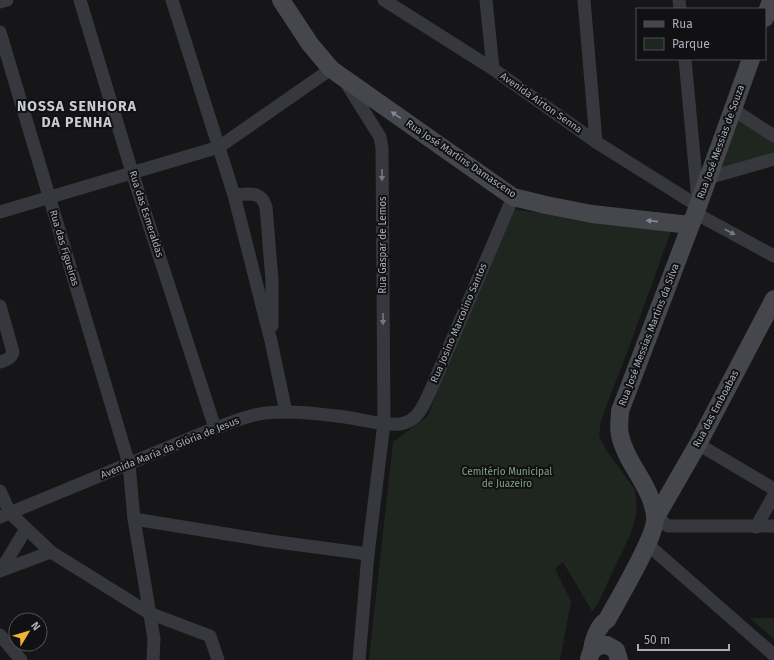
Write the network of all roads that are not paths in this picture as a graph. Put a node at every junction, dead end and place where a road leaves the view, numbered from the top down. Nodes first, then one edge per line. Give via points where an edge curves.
1 (7, 0) edge
2 (80, 0) edge
3 (172, 0) edge
4 (281, 0) edge
5 (486, 0) edge
6 (584, 0) edge
7 (0, 2) edge
8 (389, 2) edge
9 (0, 32) edge
10 (685, 60) edge
11 (751, 60) edge
12 (493, 69) junction
13 (337, 74) junction
14 (734, 110) junction
15 (774, 136) edge
16 (596, 142) junction
17 (218, 147) junction
18 (774, 159) edge
19 (132, 172) junction
20 (708, 178) junction
21 (234, 195) junction
22 (49, 197) junction
23 (513, 197) junction
24 (0, 212) edge
25 (695, 215) junction
26 (774, 256) edge
27 (774, 299) edge
28 (0, 306) edge
29 (270, 341) junction
30 (0, 362) edge
31 (286, 412) junction
32 (384, 423) junction
33 (215, 428) junction
34 (698, 444) junction
35 (129, 464) junction
36 (774, 489) edge
37 (0, 491) edge
38 (774, 495) edge
39 (5, 515) edge
40 (656, 517) junction
41 (134, 519) junction
42 (774, 526) edge
43 (756, 527) junction
44 (26, 529) junction
45 (647, 544) junction
46 (50, 552) junction
47 (368, 554) junction
48 (0, 570) edge
49 (149, 613) junction
50 (607, 620) junction
51 (0, 635) edge
52 (619, 654) edge
53 (774, 655) edge
54 (590, 657) edge
55 (21, 660) edge
56 (153, 660) edge
57 (218, 660) edge
58 (359, 660) edge

1 - 7 street
2 - 19 street, Rua das Esmeraldas
3 - 17 street
4 - 13 street, Rua José Martins Damasceno via 310,44
5 - 12 street
6 - 16 street
8 - 12 street, Avenida Airton Senna
9 - 22 street, Rua das Figueiras
10 - 25 street
11 - 14 street, Rua José Messias de Souza
12 - 16 street, Avenida Airton Senna
13 - 17 street
23 -> 13 street, Rua José Martins Damasceno
13 -> 32 street, Rua Gaspar de Lemos via 381,142
14 - 15 street
14 - 20 street, Rua José Messias de Souza
16 - 25 street, Avenida Airton Senna
17 - 19 street
17 - 21 street
18 - 20 street
19 - 22 street
19 - 33 street, Rua das Esmeraldas
20 - 25 street, Rua José Messias de Souza
21 - 29 street
21 - 29 street via 259,196 264,200 266,207 272,280
22 - 24 street
22 - 35 street, Rua das Figueiras
25 -> 23 street, Rua José Martins Damasceno via 592,214
23 - 32 street, Rua Josino Marcolino Santos via 421,411 400,424
25 -> 26 street, Avenida Airton Senna
25 - 40 street, Rua José Messias Martins da Silva via 620,411 620,434 624,448 648,493
27 - 34 street, Rua das Emboabas
28 - 30 street via 13,352 12,356
29 - 31 street
31 - 32 street, Avenida Maria da Glória de Jesus
31 - 33 street, Avenida Maria da Glória de Jesus via 260,414
32 - 47 street, Rua Gaspar de Lemos
33 - 35 street, Avenida Maria da Glória de Jesus
34 - 36 street
34 - 40 street, Rua das Emboabas
35 - 39 street, Avenida Maria da Glória de Jesus
35 - 41 street, Rua das Figueiras
37 - 39 street
38 - 43 street
39 - 44 street
40 - 43 street via 668,526
40 - 45 street
41 - 47 street
41 - 49 street, Rua das Figueiras
42 - 43 street
44 - 46 street
44 - 48 street
45 - 50 street
45 - 53 street
46 - 48 street
46 - 49 street
47 - 58 street, Rua Gaspar de Lemos
49 - 56 street, Rua das Figueiras via 154,639
49 - 57 street via 210,636
50 - 52 street
50 - 54 street via 603,622 593,643
51 - 55 street
52 - 54 street via 601,645

